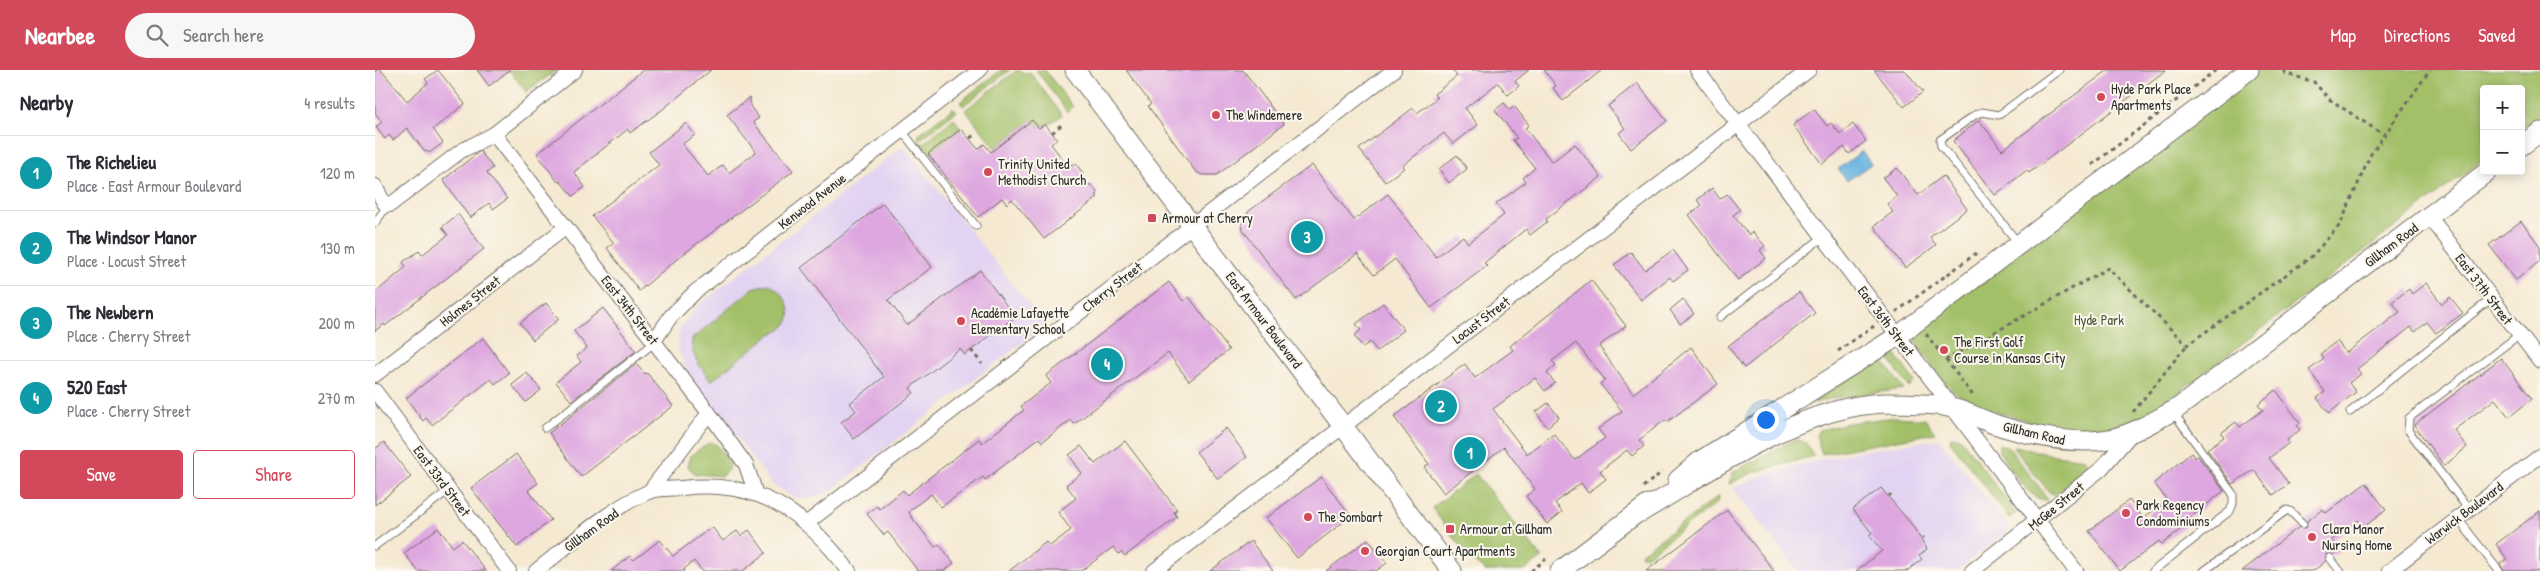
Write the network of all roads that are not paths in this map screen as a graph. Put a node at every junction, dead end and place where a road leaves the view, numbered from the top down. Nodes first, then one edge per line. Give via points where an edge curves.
1 (575, 70) edge
2 (980, 70) edge
3 (1075, 70) edge
4 (1394, 70) edge
5 (1697, 70) edge
6 (1809, 70) edge
7 (2059, 70) edge
8 (2249, 70) edge
9 (1738, 124) junction
10 (902, 131) junction
11 (2540, 132) edge
12 (494, 134) junction
13 (2525, 143) edge
14 (2483, 175) edge
15 (375, 186) edge
16 (387, 206) junction
17 (2429, 216) junction
18 (375, 223) edge
19 (1193, 225) junction
20 (976, 226) dead end
21 (566, 227) junction
22 (1823, 237) junction
23 (2019, 244) junction
24 (2493, 298) junction
25 (1720, 317) dead end
26 (2519, 335) junction
27 (1898, 336) junction
28 (654, 341) junction
29 (2540, 361) edge
30 (375, 376) edge
31 (375, 391) edge
32 (1951, 407) junction
33 (2172, 411) junction
34 (2350, 412) dead end
35 (709, 413) junction
36 (2131, 424) junction
37 (1343, 425) junction
38 (545, 428) dead end
39 (2540, 456) edge
40 (449, 490) junction
41 (649, 492) junction
42 (753, 493) junction
43 (2469, 510) junction
44 (1641, 512) junction
45 (2458, 518) junction
46 (2038, 521) junction
47 (807, 523) junction
48 (2303, 524) dead end
49 (375, 546) edge
50 (2330, 558) dead end
51 (509, 571) edge
52 (536, 571) edge
53 (849, 571) edge
54 (1154, 571) edge
55 (1452, 571) edge
56 (1560, 571) edge
57 (1972, 571) edge
58 (2076, 571) edge
59 (2153, 571) edge
60 (2205, 571) edge
61 (2340, 571) edge
62 (2389, 571) edge
63 (2499, 571) edge

1 - 12 street
2 - 10 street, Kenwood Avenue
3 - 19 main road, East Armour Boulevard
4 - 19 street, Cherry Street
5 - 9 street, East 36th Street
6 - 9 street, Locust Street
7 - 23 lane via 1999,115 1975,114 1940,140 1941,146
8 - 23 main road, Gillham Road
9 - 22 street, East 36th Street
9 - 37 street, Locust Street
10 - 20 lane
10 - 28 street, Kenwood Avenue via 695,292 671,316
11 - 13 main road
12 - 16 street via 461,151
12 - 21 street, East 34th Street
14 - 17 main road, Gillham Road
15 - 16 street
16 - 18 lane
17 - 24 street, East 37th Street
17 - 33 main road, Gillham Road
19 - 37 main road, East Armour Boulevard
19 - 47 street, Cherry Street
21 - 28 street, East 34th Street
21 - 30 street, Holmes Street
22 - 25 lane
22 - 27 street, East 36th Street
23 - 27 main road, Gillham Road
24 - 26 street, East 37th Street
24 - 34 lane
26 - 29 street, East 37th Street
26 - 43 lane via 2409,418 2408,430
27 - 32 street, East 36th Street
27 - 44 main road, Gillham Road via 1700,461
28 - 35 street, East 34th Street
28 - 38 lane
31 - 40 street, East 33rd Street
32 - 36 main road, Gillham Road via 2020,431 2069,441 2103,440
32 - 44 main road, Gillham Road via 1884,403 1823,415 1761,441
32 - 46 street, East 36th Street
33 - 36 main road, Gillham Road
33 - 59 lane via 2233,494 2233,504 2230,511
35 - 41 street, Gillham Road
35 - 42 street, East 34th Street via 746,465
36 - 46 street, McGee Street via 2101,469
37 - 54 street, Locust Street
37 - 55 main road, East Armour Boulevard
39 - 43 street, Warwick Boulevard
40 - 49 lane
40 - 51 street, East 33rd Street
41 - 42 street, Gillham Road via 707,485
41 - 52 street, Gillham Road via 612,514
42 - 47 street, Gillham Road
43 - 45 street, Warwick Boulevard
44 - 56 main road, Gillham Road
45 - 62 street, Warwick Boulevard
45 - 63 lane
46 - 57 street, McGee Street
46 - 58 street, East 36th Street
47 - 53 street, Gillham Road
48 - 60 lane via 2287,510
50 - 61 lane

